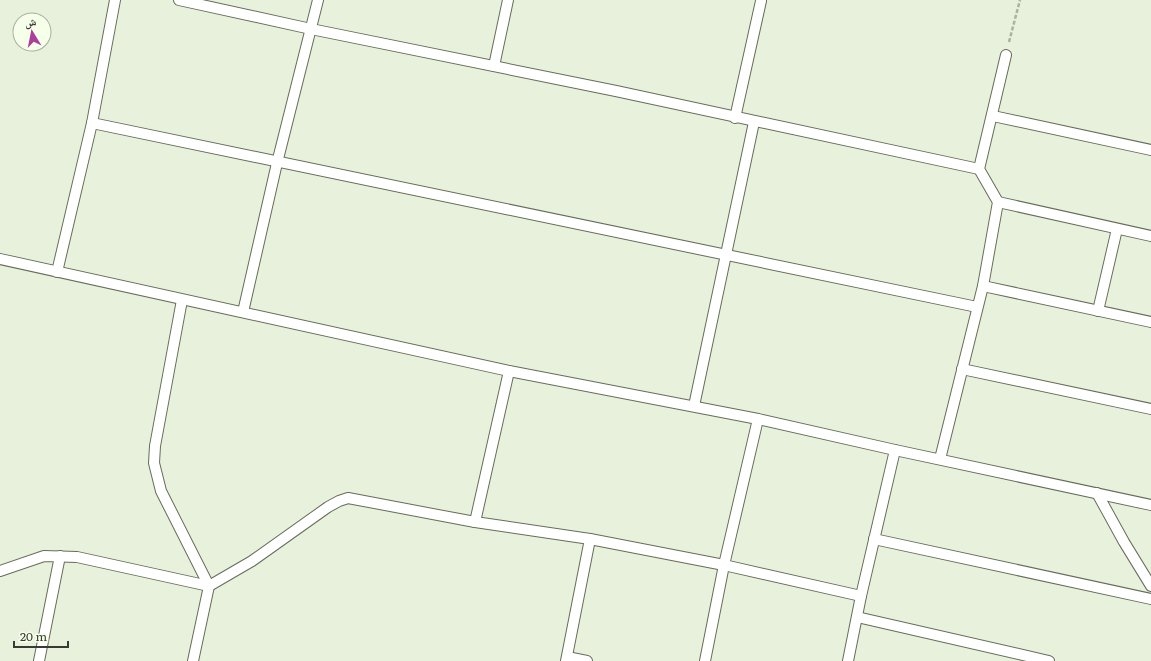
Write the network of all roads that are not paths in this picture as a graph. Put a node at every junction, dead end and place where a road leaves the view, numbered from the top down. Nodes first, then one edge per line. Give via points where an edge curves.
1 (115, 0) edge
2 (179, 0) edge
3 (318, 0) edge
4 (508, 0) edge
5 (761, 1) edge
6 (311, 30) junction
7 (1006, 55) road end
8 (494, 66) junction
9 (992, 116) junction
10 (735, 118) junction
11 (754, 122) junction
12 (92, 123) junction
13 (1151, 150) edge
14 (277, 163) junction
15 (979, 169) junction
16 (998, 202) junction
17 (1117, 229) junction
18 (1151, 236) edge
19 (726, 256) junction
20 (0, 259) edge
21 (57, 272) junction
22 (983, 286) junction
23 (182, 300) junction
24 (977, 307) junction
25 (1098, 311) junction
26 (243, 312) junction
27 (1151, 322) edge
28 (962, 369) junction
29 (509, 371) junction
30 (694, 406) junction
31 (1151, 409) edge
32 (758, 419) junction
33 (895, 450) junction
34 (940, 459) junction
35 (1097, 492) junction
36 (1151, 505) edge
37 (475, 522) junction
38 (590, 539) junction
39 (874, 539) junction
40 (60, 556) junction
41 (724, 565) junction
42 (0, 571) edge
43 (209, 586) junction
44 (1151, 586) edge
45 (861, 596) junction
46 (1151, 599) edge
47 (857, 617) junction
48 (567, 659) edge
49 (39, 661) edge
50 (194, 661) edge
51 (587, 661) edge
52 (705, 661) edge
53 (848, 661) edge
54 (1049, 661) edge

1 - 12 lane
2 - 6 lane
3 - 6 lane
4 - 8 lane
5 - 10 lane
6 - 8 lane
6 - 14 lane
7 - 9 lane
8 - 10 lane
9 - 13 lane
9 - 15 lane
10 - 11 lane
11 - 15 lane
11 - 19 lane
12 - 14 lane
12 - 21 lane
14 - 19 lane
14 - 26 lane
15 - 16 lane
16 - 17 lane
16 - 22 lane
17 - 18 lane
17 - 25 lane
19 - 24 lane
19 - 30 lane
20 - 21 lane
21 - 23 lane
22 - 24 lane
22 - 25 lane
23 - 26 lane
23 - 43 lane via 154,463 161,491
24 - 28 lane
25 - 27 lane
26 - 29 lane
28 - 31 lane
28 - 34 lane
29 - 30 lane
29 - 37 lane
30 - 32 lane
32 - 33 lane
32 - 41 lane
33 - 34 lane
33 - 39 lane
34 - 35 lane
35 - 36 lane
35 - 44 lane
37 - 38 lane
37 - 43 lane via 348,498 339,500 252,561
38 - 41 lane
38 - 48 lane
39 - 45 lane
39 - 46 lane
40 - 42 lane via 44,556
40 - 43 lane via 77,557
40 - 49 lane
41 - 45 lane
41 - 52 lane
43 - 50 lane
45 - 47 lane
47 - 53 lane
47 - 54 lane
48 - 51 lane

